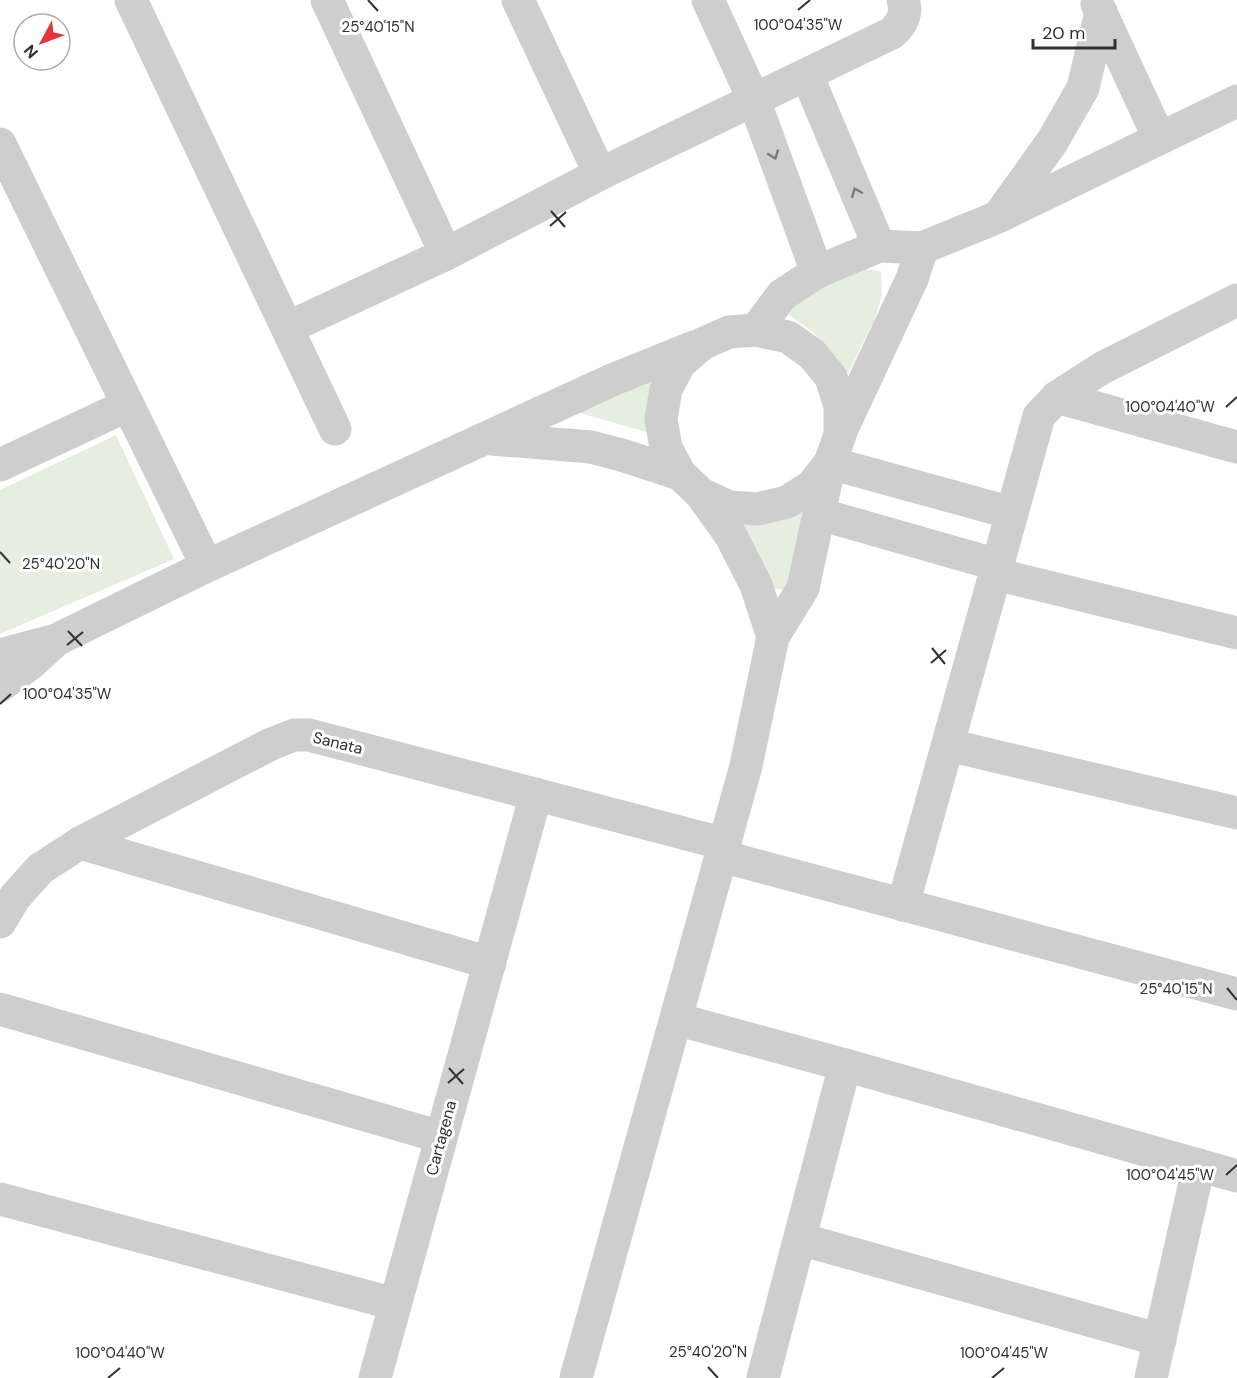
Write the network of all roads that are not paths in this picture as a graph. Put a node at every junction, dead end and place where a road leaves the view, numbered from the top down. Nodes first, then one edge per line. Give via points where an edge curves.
1 (131, 0) edge
2 (327, 0) edge
3 (518, 0) edge
4 (708, 0) edge
5 (903, 0) edge
6 (1098, 6) edge
7 (807, 75) junction
8 (754, 100) junction
9 (1237, 101) edge
10 (1159, 138) junction
11 (0, 144) edge
12 (600, 174) junction
13 (998, 217) junction
14 (879, 246) junction
15 (922, 248) junction
16 (446, 254) junction
17 (817, 272) junction
18 (1237, 300) edge
19 (287, 328) junction
20 (756, 330) junction
21 (702, 344) junction
22 (1057, 397) junction
23 (128, 405) junction
24 (335, 429) dead end
25 (487, 439) junction
26 (1237, 447) edge
27 (835, 449) junction
28 (0, 465) edge
29 (691, 484) junction
30 (1012, 513) junction
31 (819, 514) junction
32 (207, 566) junction
33 (997, 569) junction
34 (1237, 633) edge
35 (773, 637) junction
36 (56, 640) junction
37 (0, 655) edge
38 (0, 686) edge
39 (948, 745) junction
40 (536, 794) junction
41 (1237, 813) edge
42 (80, 843) junction
43 (723, 850) junction
44 (903, 905) junction
45 (0, 922) edge
46 (489, 963) junction
47 (1237, 994) edge
48 (0, 1010) edge
49 (676, 1019) junction
50 (845, 1065) junction
51 (441, 1137) junction
52 (1199, 1165) junction
53 (1237, 1176) edge
54 (0, 1199) edge
55 (800, 1239) junction
56 (395, 1304) junction
57 (1160, 1340) junction
58 (580, 1377) edge
59 (375, 1378) edge
60 (764, 1378) edge
61 (1151, 1378) edge

1 - 19 street
2 - 16 street
3 - 12 street
4 - 8 street
5 - 7 street via 906,13 892,33
6 - 10 street
6 - 13 street via 1083,88 1052,142
7 - 8 street
14 -> 7 street
8 - 12 street
8 -> 17 street
9 - 10 street
10 - 13 street
11 - 23 street
12 - 16 street
13 - 15 street
14 - 15 street
14 - 17 street
15 - 27 street via 912,279
16 - 19 street
17 - 20 street via 782,295
18 - 22 street via 1102,368
19 - 24 street
20 - 21 street via 729,332
20 - 27 street via 788,337 812,354 831,378 840,405
21 - 25 street via 612,380
21 - 29 street via 680,363 666,389 661,418 666,448
22 - 26 street
22 - 30 street via 1039,416
23 - 28 street
23 - 32 street
25 - 29 street via 591,447 625,456
25 - 32 street
27 - 29 street via 812,486 787,502 758,509 729,507
27 - 30 street
27 - 31 street
29 - 35 street via 731,536 756,585
30 - 33 street
31 - 33 street
31 - 35 street via 803,588
32 - 36 street
33 - 34 street
33 - 39 street
35 - 43 street via 747,766
36 - 37 street
36 - 38 street
39 - 41 street
39 - 44 street
40 - 42 street, Sanata via 309,735 294,735
40 - 43 street, Sanata
40 - 46 street, Cartagena
42 - 45 street, Sanata via 40,869 15,897
42 - 46 street
43 - 44 street, Sanata
43 - 49 street
44 - 47 street, Sanata
46 - 51 street, Cartagena
48 - 51 street
49 - 50 street
49 - 58 street
50 - 52 street
50 - 55 street
51 - 56 street, Cartagena
52 - 53 street
52 - 57 street
54 - 56 street
55 - 57 street
55 - 60 street
56 - 59 street, Cartagena
57 - 61 street

